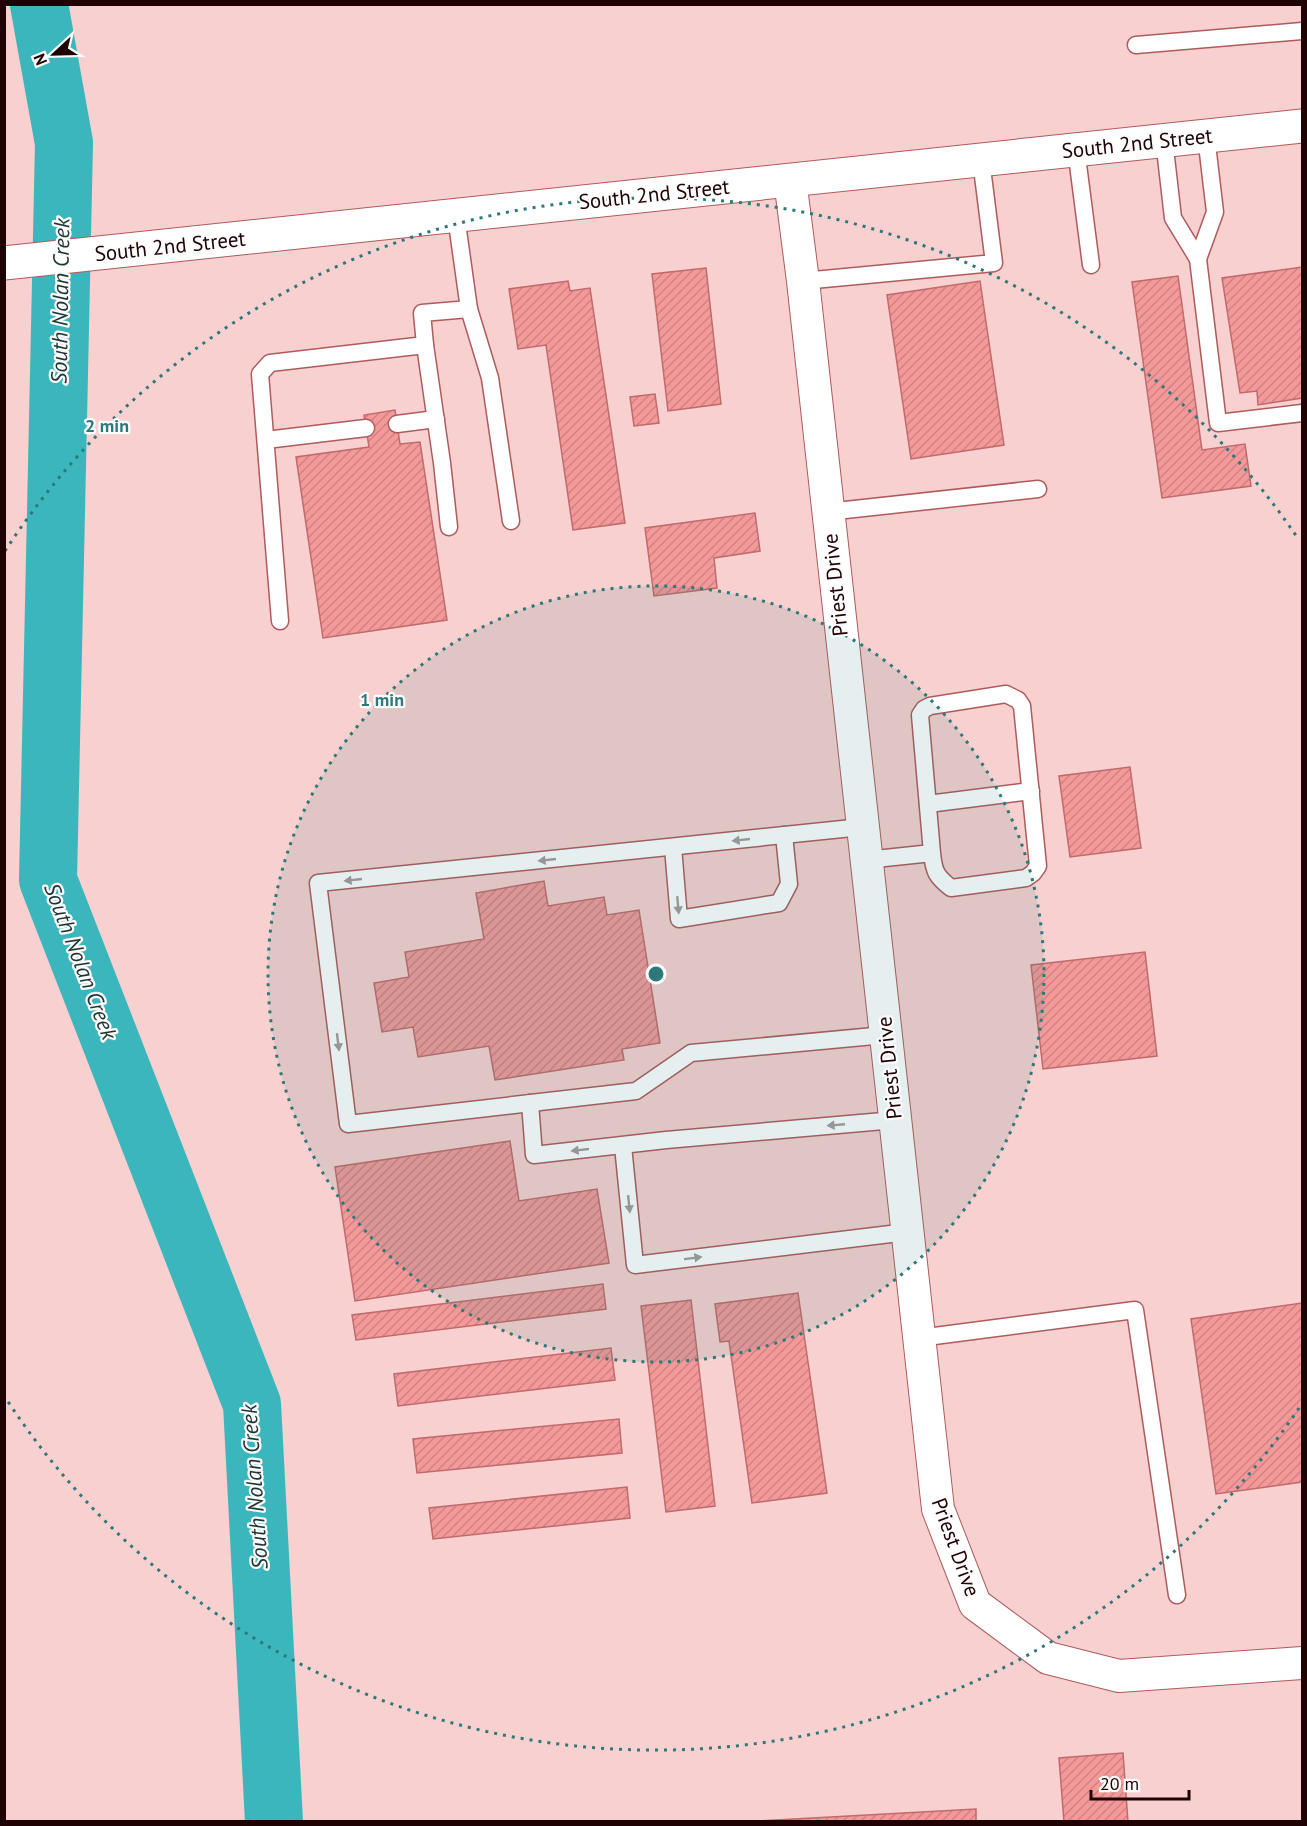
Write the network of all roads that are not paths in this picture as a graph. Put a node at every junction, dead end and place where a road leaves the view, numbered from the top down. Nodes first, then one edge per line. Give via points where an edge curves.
1 (1302, 31) edge
2 (1136, 45) dead end
3 (1302, 126) edge
4 (1206, 136) junction
5 (1164, 140) junction
6 (1076, 149) junction
7 (981, 160) junction
8 (790, 180) junction
9 (456, 216) junction
10 (1198, 259) junction
11 (4, 263) edge
12 (1091, 265) dead end
13 (802, 281) junction
14 (469, 309) junction
15 (425, 345) junction
16 (1302, 413) edge
17 (436, 419) junction
18 (397, 424) dead end
19 (366, 428) dead end
20 (266, 440) junction
21 (1038, 489) dead end
22 (827, 512) junction
23 (511, 521) dead end
24 (449, 528) dead end
25 (280, 621) dead end
26 (1030, 791) junction
27 (928, 804) junction
28 (862, 827) junction
29 (784, 835) junction
30 (674, 847) junction
31 (932, 853) junction
32 (866, 860) junction
33 (885, 1035) junction
34 (530, 1103) junction
35 (895, 1120) junction
36 (623, 1146) junction
37 (907, 1232) junction
38 (919, 1338) junction
39 (1177, 1596) dead end
40 (1302, 1663) edge

1 - 2 lane
3 - 4 street, South 2nd Street
4 - 5 street, South 2nd Street
4 - 10 lane via 1215,212
5 - 6 street, South 2nd Street
5 - 10 lane via 1173,218
6 - 7 street, South 2nd Street
6 - 12 lane
7 - 8 street, South 2nd Street
7 - 13 lane via 994,263
8 - 9 street, South 2nd Street
8 - 13 street, Priest Drive
9 - 11 street, South 2nd Street
9 - 14 lane
10 - 16 lane via 1218,423
13 - 22 street, Priest Drive
14 - 15 lane via 422,313
14 - 23 lane via 490,378
15 - 17 lane
15 - 20 lane via 270,363 260,374
17 - 18 lane
17 - 24 lane
19 - 20 lane
20 - 25 lane
21 - 22 lane
22 - 28 street, Priest Drive
26 - 27 lane
26 - 27 lane via 1022,706 1006,694 924,709 920,715
26 - 31 lane via 1038,866 1026,878 951,888 937,877
27 - 31 lane
28 - 29 lane
28 - 32 street, Priest Drive
29 -> 30 lane
30 -> 29 lane via 680,919 779,903 789,884
30 -> 34 lane via 318,884 348,1124
31 - 32 lane
32 - 33 street, Priest Drive
33 - 34 lane via 691,1053 636,1091
33 - 35 street, Priest Drive
36 -> 34 lane via 534,1155
35 -> 36 lane
35 - 37 street, Priest Drive
36 -> 37 lane via 635,1265
37 - 38 street, Priest Drive
38 - 39 lane via 1136,1310
38 - 40 street, Priest Drive via 938,1509 975,1604 1048,1659 1119,1676

